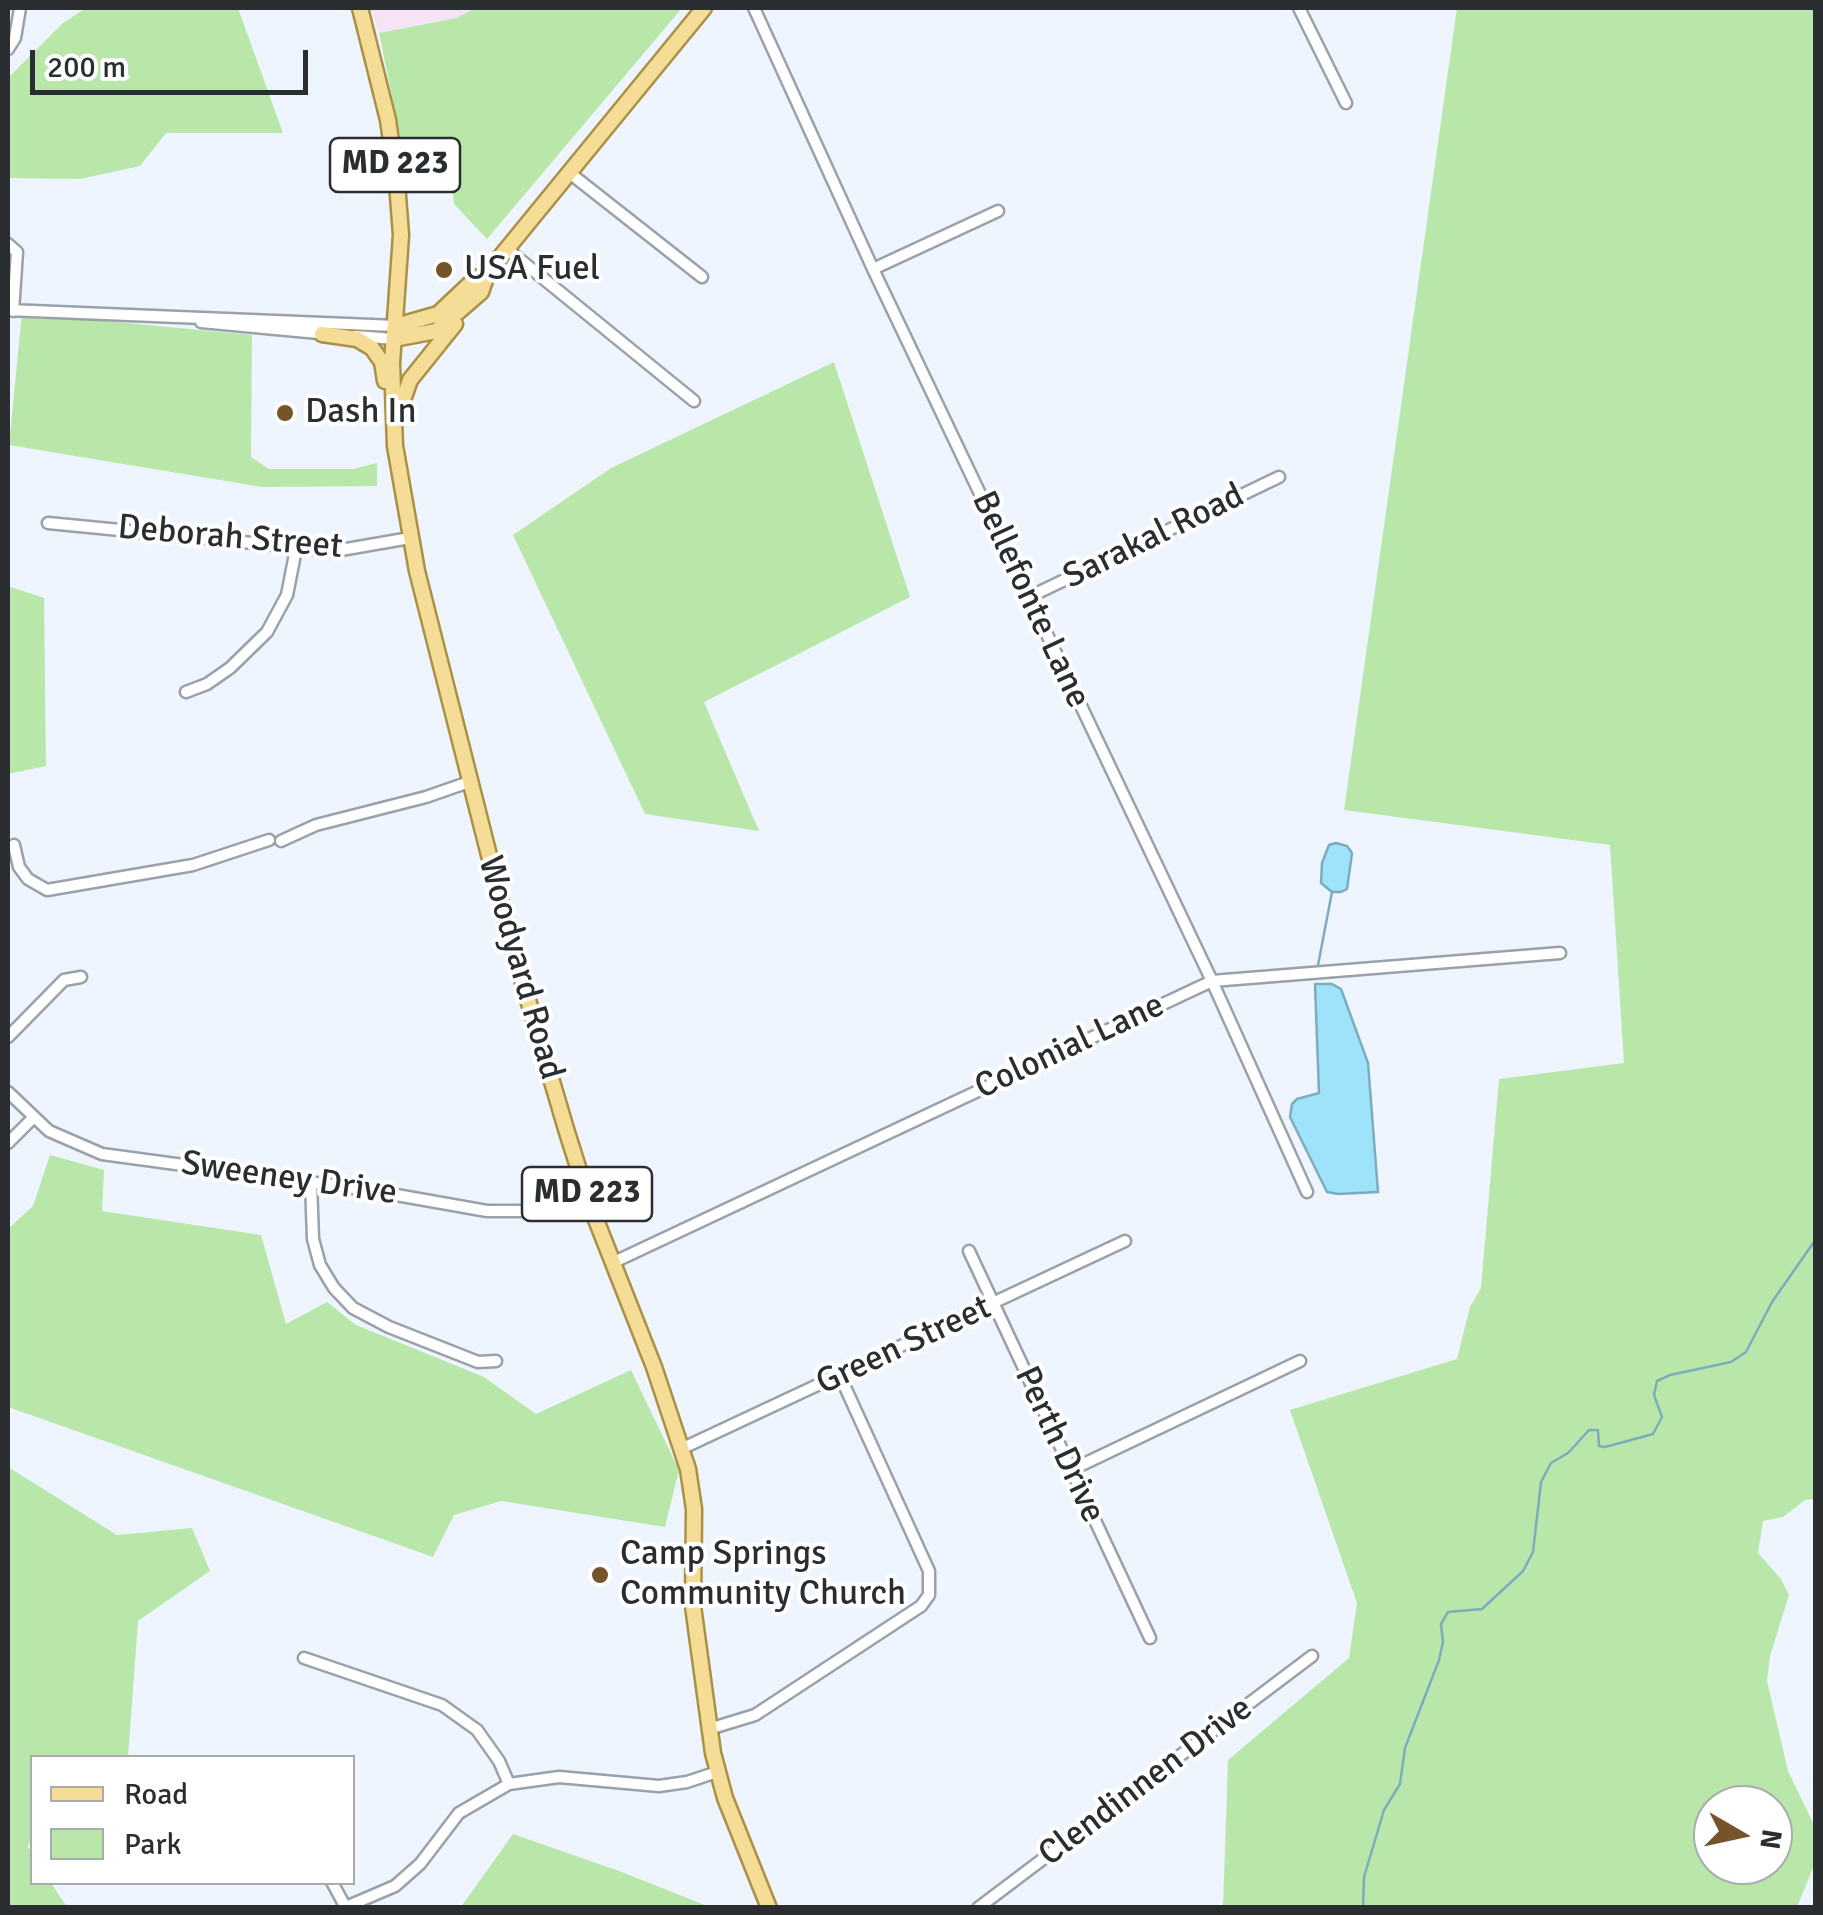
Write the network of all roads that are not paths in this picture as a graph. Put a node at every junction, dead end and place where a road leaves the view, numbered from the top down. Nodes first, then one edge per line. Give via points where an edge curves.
1 (20, 8) edge
2 (360, 8) edge
3 (704, 8) edge
4 (754, 8) edge
5 (1299, 8) edge
6 (8, 49) edge
7 (1346, 103) dead end
8 (571, 174) junction
9 (998, 211) dead end
10 (8, 244) edge
11 (507, 249) junction
12 (873, 270) junction
13 (488, 272) junction
14 (702, 278) dead end
15 (481, 292) junction
16 (10, 311) edge
17 (187, 318) junction
18 (395, 333) junction
19 (322, 334) junction
20 (694, 401) dead end
21 (394, 434) junction
22 (1279, 477) dead end
23 (48, 523) dead end
24 (410, 538) junction
25 (296, 549) junction
26 (1029, 597) junction
27 (186, 692) dead end
28 (468, 782) junction
29 (14, 845) dead end
30 (1560, 953) dead end
31 (81, 978) dead end
32 (1212, 981) junction
33 (8, 1037) edge
34 (8, 1092) edge
35 (34, 1117) junction
36 (8, 1143) edge
37 (311, 1182) junction
38 (1306, 1192) dead end
39 (589, 1202) junction
40 (1125, 1240) dead end
41 (969, 1251) dead end
42 (612, 1263) junction
43 (994, 1304) junction
44 (496, 1361) dead end
45 (1300, 1362) dead end
46 (840, 1376) junction
47 (683, 1448) junction
48 (1070, 1470) junction
49 (1150, 1638) dead end
50 (1312, 1656) dead end
51 (304, 1658) dead end
52 (709, 1729) junction
53 (717, 1772) junction
54 (509, 1784) junction
55 (334, 1885) edge
56 (995, 1903) edge
57 (346, 1907) edge
58 (768, 1908) edge
59 (978, 1908) edge

1 - 6 street
2 - 18 main road, Woodyard Road / MD 223 via 397,183
3 - 8 main road
4 - 12 street, Bellefonte Lane
5 - 7 street
8 - 11 main road
8 - 14 street
9 - 12 street
10 - 16 street via 17,252
11 - 13 main road
11 - 20 street
12 - 26 street, Bellefonte Lane
13 - 15 main road
13 - 18 main road via 438,314
15 - 18 main road via 436,331
15 - 21 main road via 410,380
16 - 17 street
17 - 18 street
17 - 19 street
18 - 19 street
18 - 21 main road, Woodyard Road / MD 223
19 - 21 main road via 357,339 378,354
21 - 24 main road, Woodyard Road / MD 223
22 - 26 street, Sarakal Road
23 - 25 street, Deborah Street
24 - 25 street, Deborah Street via 347,551
24 - 28 main road, Woodyard Road / MD 223
25 - 27 street via 287,595 267,632 230,668
26 - 32 street, Bellefonte Lane
28 - 29 street via 193,864 57,890 28,879
28 - 39 main road, Woodyard Road / MD 223
30 - 32 street, Colonial Lane
31 - 33 street via 64,980
32 - 38 street, Bellefonte Lane
32 - 42 street, Colonial Lane
34 - 35 street, Sweeney Drive
35 - 36 street
35 - 37 street, Sweeney Drive via 49,1131 102,1154
37 - 39 street, Sweeney Drive via 487,1211
37 - 44 street via 320,1265 353,1308 478,1362
39 - 42 main road, Woodyard Road / MD 223
40 - 43 street, Green Street
41 - 43 street, Perth Drive
42 - 47 main road, Woodyard Road / MD 223
43 - 46 street, Green Street
43 - 48 street, Perth Drive
45 - 48 street
46 - 47 street, Green Street
46 - 52 street via 929,1571 929,1595 755,1716
47 - 52 main road, Woodyard Road / MD 223 via 694,1510 692,1590
48 - 49 street, Perth Drive
50 - 56 street, Clendinnen Drive
51 - 54 street via 442,1705 477,1730
52 - 53 main road, Woodyard Road / MD 223
53 - 54 street via 659,1786 558,1778
53 - 58 main road, Woodyard Road / MD 223
54 - 57 street via 459,1814 395,1886
55 - 57 street
56 - 59 street, Clendinnen Drive

